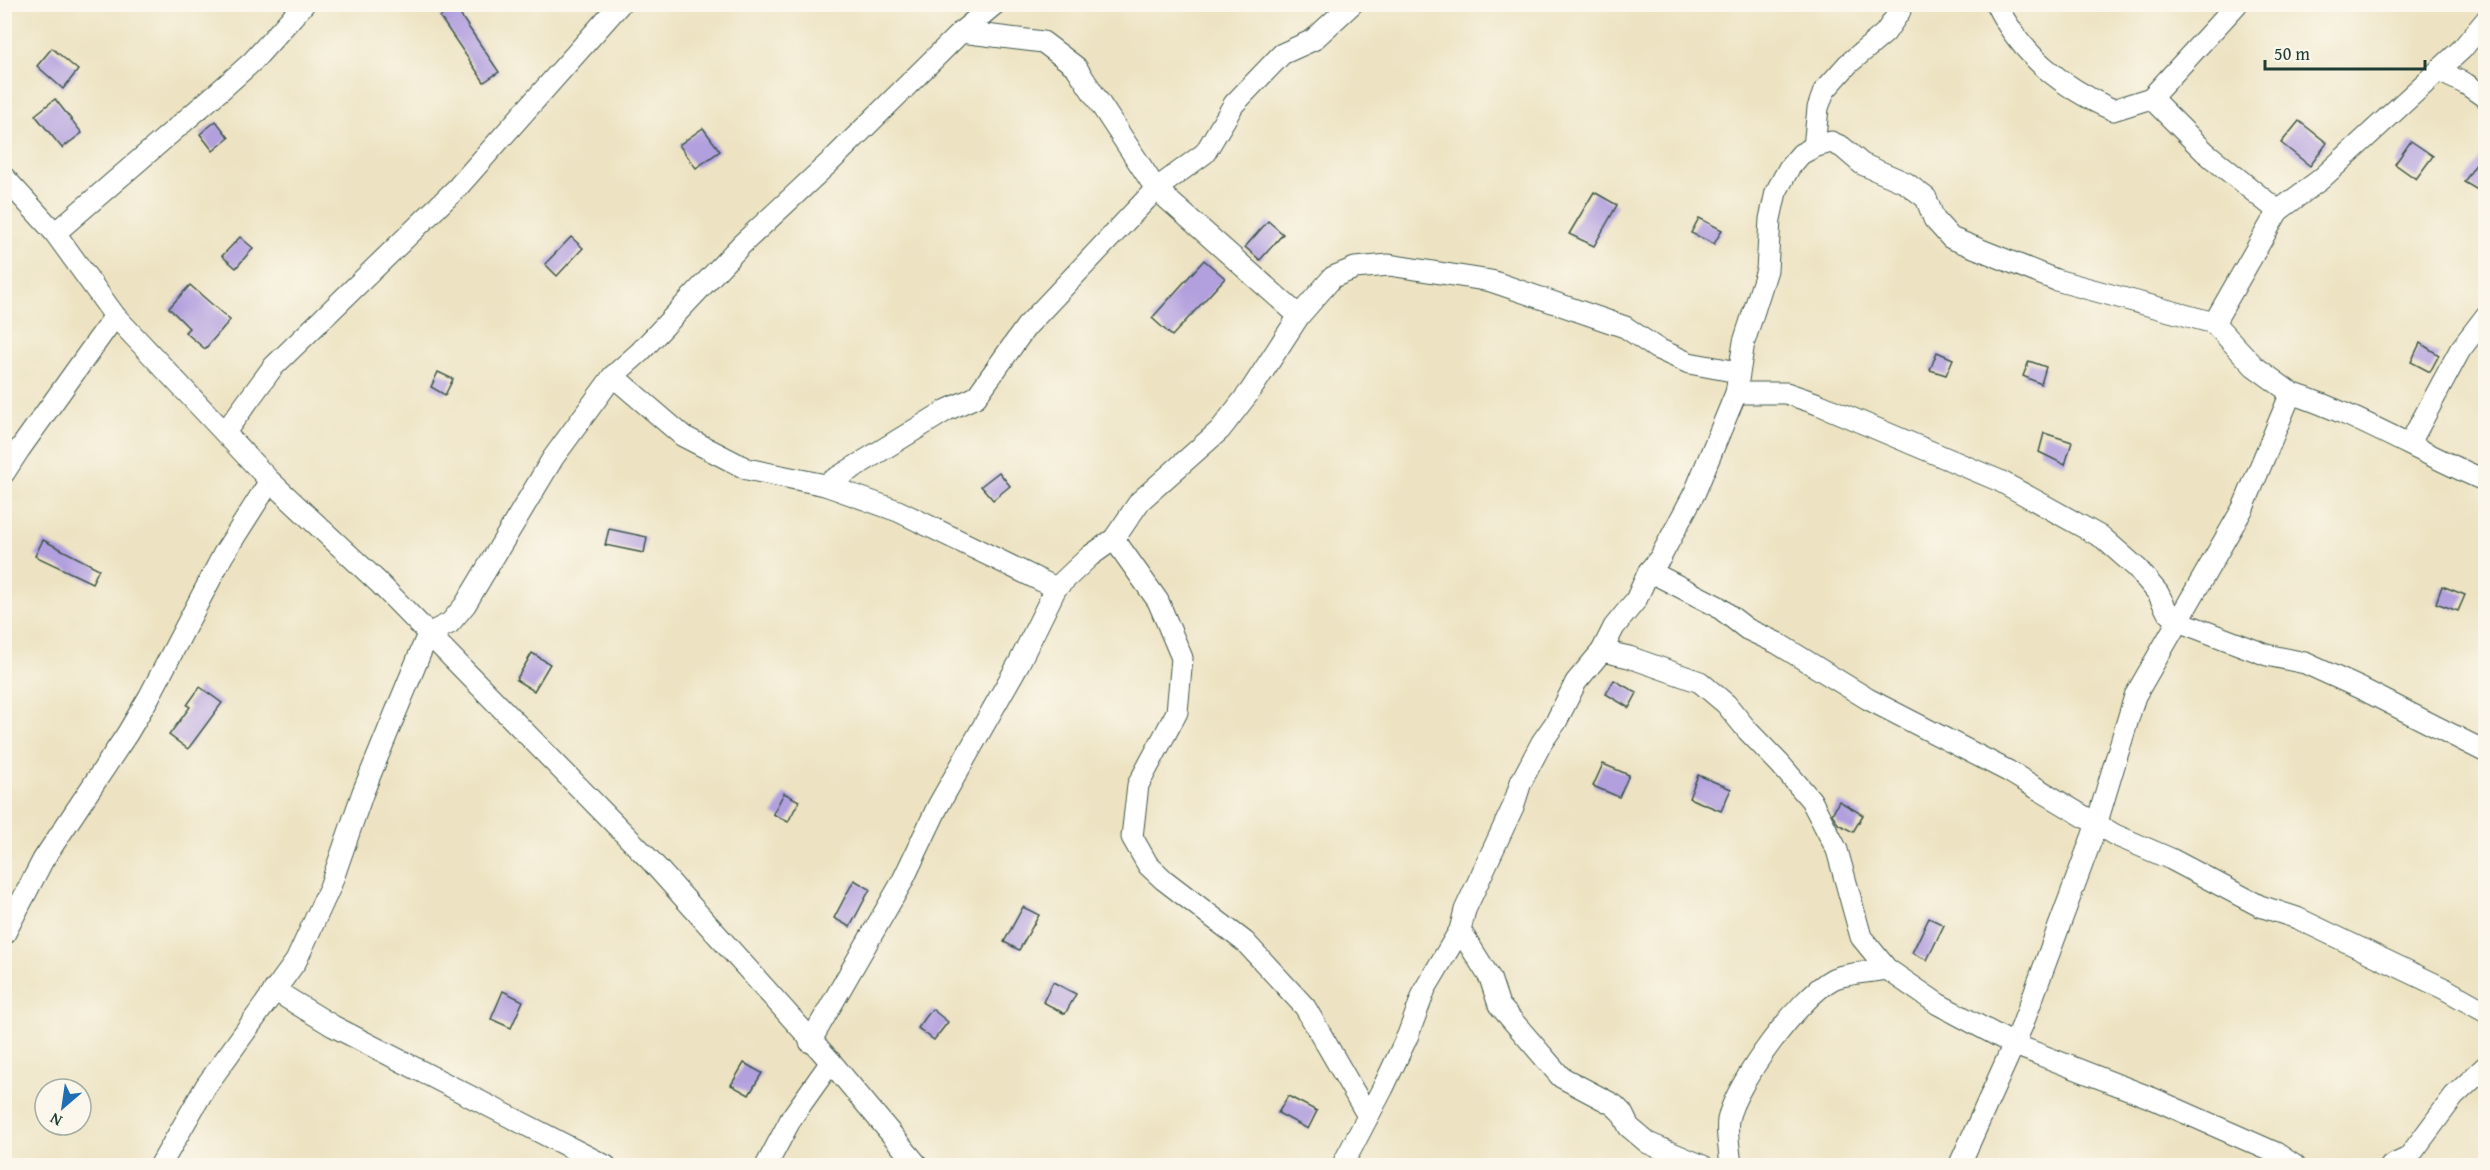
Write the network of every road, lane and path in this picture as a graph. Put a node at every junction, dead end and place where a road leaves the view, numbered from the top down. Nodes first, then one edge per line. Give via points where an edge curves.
1 (304, 4) edge
2 (620, 4) edge
3 (995, 4) edge
4 (1353, 4) edge
5 (1996, 4) edge
6 (2237, 4) edge
7 (1904, 7) edge
8 (2486, 20) edge
9 (961, 32) junction
10 (2439, 71) junction
11 (2151, 98) junction
12 (2486, 98) edge
13 (1814, 147) junction
14 (4, 177) edge
15 (1156, 189) junction
16 (2278, 210) junction
17 (56, 233) junction
18 (115, 316) junction
19 (1299, 316) junction
20 (2486, 316) edge
21 (2214, 323) junction
22 (1738, 372) junction
23 (613, 376) junction
24 (1737, 393) junction
25 (2291, 393) junction
26 (225, 432) junction
27 (2410, 443) junction
28 (4, 473) edge
29 (270, 481) junction
30 (2486, 481) edge
31 (825, 485) junction
32 (1114, 539) junction
33 (1649, 571) junction
34 (1056, 588) junction
35 (2178, 621) junction
36 (428, 634) junction
37 (1602, 651) junction
38 (2486, 752) edge
39 (2096, 823) junction
40 (1460, 930) junction
41 (4, 936) edge
42 (1887, 969) junction
43 (274, 990) junction
44 (2486, 1012) edge
45 (810, 1042) junction
46 (2015, 1045) junction
47 (831, 1062) junction
48 (2486, 1066) edge
49 (1368, 1116) junction
50 (160, 1166) edge
51 (606, 1166) edge
52 (766, 1166) edge
53 (918, 1166) edge
54 (1342, 1166) edge
55 (1703, 1166) edge
56 (1731, 1166) edge
57 (1959, 1166) edge
58 (2295, 1166) edge
59 (2391, 1166) edge

1 - 17 street via 253,61
2 - 26 street via 458,189 273,367
3 - 9 street
4 - 15 street via 1313,40 1282,54 1234,104 1205,153
5 - 11 street via 2011,31 2043,68 2086,97 2113,110
6 - 11 street
7 - 13 street via 1885,33 1848,64 1824,92 1818,108
8 - 10 street
9 - 15 street via 1043,42 1076,67
9 - 23 street via 741,245
10 - 12 street
10 - 16 street via 2321,179
11 - 16 street via 2205,152
13 - 21 street via 1831,142 1862,164 1906,183 1926,198 1934,219 1952,238 1982,252 2056,280
13 - 22 street via 1801,154 1789,168 1776,192 1767,270
14 - 17 street
15 - 19 street
15 - 31 street via 1026,327 976,397
16 - 21 street
17 - 18 street
18 - 26 street
18 - 28 street
19 - 22 street via 1333,277 1355,268 1389,265 1491,281 1625,327 1656,348 1689,363
19 - 32 street via 1220,430 1140,501
20 - 27 street via 2460,351
21 - 25 street via 2253,366
22 - 24 street
23 - 31 street via 682,436 747,469
23 - 36 street via 553,458 465,605 450,623
24 - 33 street via 1695,492
24 - 35 street via 1786,393 2008,485 2103,538 2137,568
25 - 27 street
25 - 35 street via 2244,508
26 - 29 street
27 - 30 street
29 - 36 street
29 - 41 street via 222,555 127,735 43,860
31 - 34 street via 898,511
32 - 34 street
32 - 49 street via 1158,601 1182,658 1178,712 1138,785 1132,837 1148,865 1245,942 1305,1007
33 - 37 street via 1636,600 1614,627
33 - 39 street via 1717,606 1747,629 1868,699 2008,771
34 - 45 street via 1019,663 938,806 902,882
35 - 38 street via 2267,655 2305,663
35 - 39 street via 2135,696
36 - 43 street via 363,792 330,887 296,961
36 - 45 street via 651,861
37 - 40 street via 1576,682 1521,782
37 - 42 street via 1700,682 1726,704 1780,764 1811,800 1837,850 1861,937
39 - 44 street via 2252,902 2297,918
39 - 46 street
40 - 49 street via 1425,989 1408,1035
40 - 55 street via 1490,978 1499,1005 1561,1077 1614,1105 1629,1127 1648,1143
42 - 46 street via 1938,1004
42 - 56 street via 1834,979 1782,1026 1737,1095 1728,1121
43 - 50 street via 206,1086
43 - 51 street via 333,1026
45 - 47 street
46 - 57 street
46 - 58 street via 2154,1099
47 - 52 street via 792,1117
47 - 53 street
48 - 59 street via 2454,1096 2408,1158
49 - 54 street

